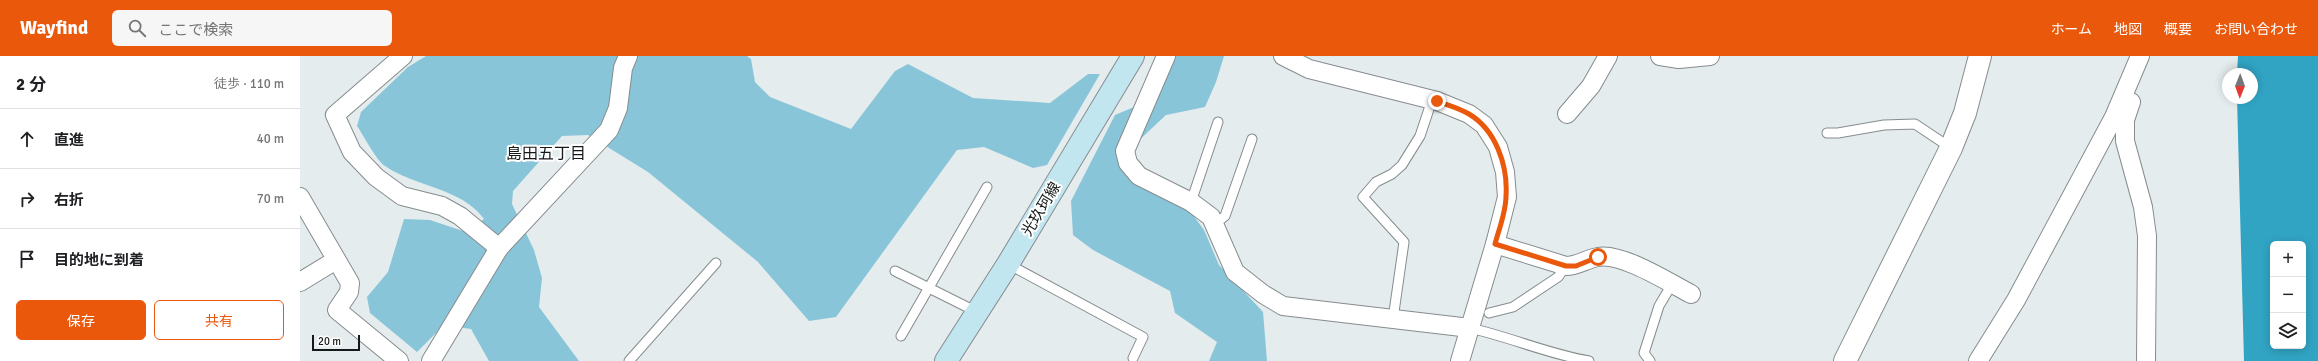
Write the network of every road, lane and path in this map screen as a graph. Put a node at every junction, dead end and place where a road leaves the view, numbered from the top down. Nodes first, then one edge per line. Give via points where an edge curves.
1 (403, 56) edge
2 (628, 56) edge
3 (1133, 56) edge
4 (1166, 56) edge
5 (1283, 56) edge
6 (1608, 56) edge
7 (1660, 56) edge
8 (1710, 56) edge
9 (1980, 56) edge
10 (2140, 56) edge
11 (2131, 79) junction
12 (1432, 100) junction
13 (1566, 114) dead end
14 (1218, 122) dead end
15 (1827, 133) dead end
16 (1252, 139) dead end
17 (1951, 148) junction
18 (987, 187) dead end
19 (300, 197) edge
20 (1191, 202) junction
21 (1214, 224) junction
22 (1495, 244) junction
23 (499, 248) junction
24 (336, 260) junction
25 (716, 262) dead end
26 (1008, 264) junction
27 (1566, 266) junction
28 (896, 271) dead end
29 (300, 282) edge
30 (1672, 284) junction
31 (930, 288) junction
32 (1691, 294) dead end
33 (977, 312) junction
34 (1489, 313) dead end
35 (1393, 319) junction
36 (1470, 328) junction
37 (902, 336) dead end
38 (1133, 358) dead end
39 (399, 361) edge
40 (431, 361) edge
41 (629, 361) edge
42 (946, 361) edge
43 (1460, 361) edge
44 (1589, 361) edge
45 (1650, 361) edge
46 (1845, 361) edge
47 (1978, 361) edge
48 (2146, 361) edge

1 - 23 street via 335,115 352,152 376,177 402,196 442,206 460,216
2 - 23 street via 623,68 618,108 609,130
3 - 26 main road, 光玖珂線
4 - 20 street via 1125,151 1128,162 1139,176
5 - 12 street via 1309,70
6 - 13 street via 1591,86
7 - 8 street
9 - 17 street via 1965,113
10 - 11 street
11 - 47 street via 2114,117 2016,300
11 - 48 street via 2132,97 2124,120 2125,141 2143,207 2147,236
12 - 22 street via 1469,114 1484,125 1498,147 1505,172 1506,197
12 - 35 lane via 1420,136 1402,165 1392,174 1376,182 1363,197 1404,242
14 - 20 lane
15 - 17 lane via 1838,134 1884,125 1915,124
16 - 21 lane via 1225,216
17 - 46 street
18 - 31 lane
19 - 24 street
20 - 21 street via 1211,217
21 - 35 street via 1235,272 1262,294 1283,306
22 - 27 street
22 - 36 street
23 - 40 street
24 - 29 street
24 - 39 street via 350,283 349,292 337,310
25 - 41 lane
26 - 33 main road, 光玖珂線
26 - 38 lane via 1143,337
27 - 30 street via 1576,266 1598,257 1610,256 1639,266
27 - 34 lane via 1558,277 1513,307
28 - 31 lane
30 - 32 street
30 - 45 lane via 1659,306 1644,353
31 - 33 lane
31 - 37 lane
33 - 42 main road, 光玖珂線
35 - 36 street
36 - 43 street
36 - 44 lane via 1559,356

